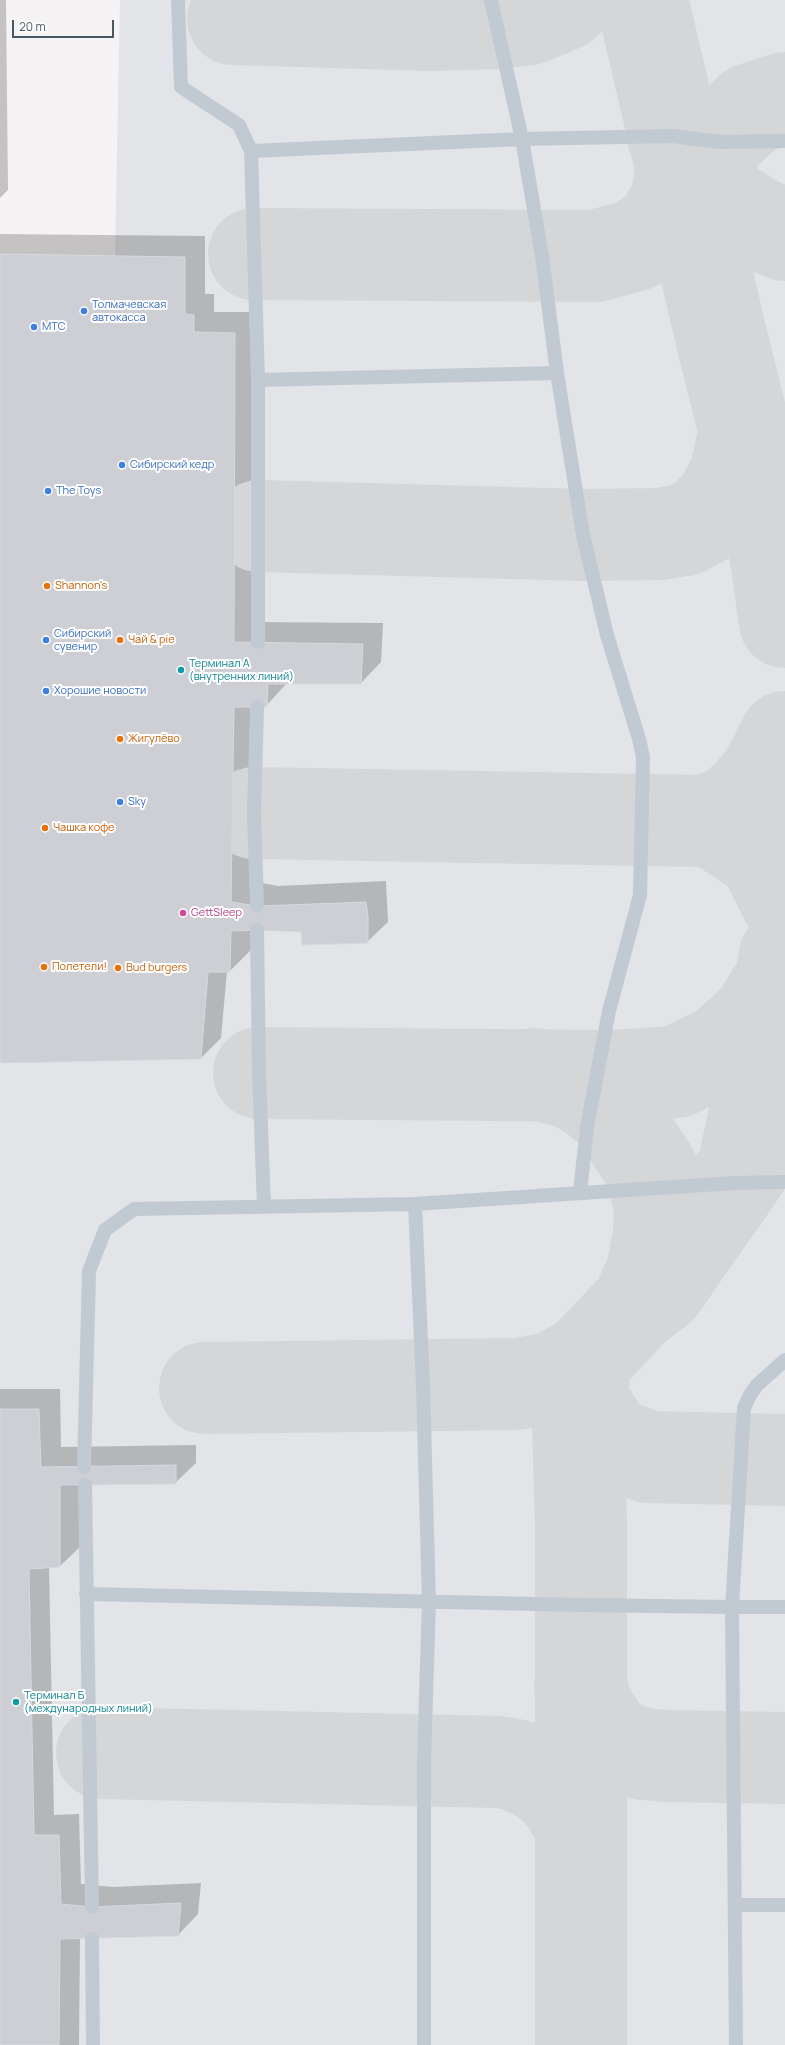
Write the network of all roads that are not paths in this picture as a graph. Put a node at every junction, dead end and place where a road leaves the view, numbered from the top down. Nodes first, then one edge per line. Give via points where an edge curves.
1 (178, 0) edge
2 (491, 0) edge
3 (522, 139) junction
4 (785, 141) edge
5 (251, 151) junction
6 (557, 373) junction
7 (258, 380) junction
8 (258, 642) dead end
9 (257, 707) dead end
10 (257, 906) dead end
11 (257, 930) dead end
12 (785, 1182) edge
13 (580, 1192) junction
14 (415, 1204) junction
15 (264, 1207) junction
16 (785, 1360) edge
17 (84, 1467) dead end
18 (85, 1485) dead end
19 (86, 1594) junction
20 (429, 1602) junction
21 (732, 1607) junction
22 (785, 1607) edge
23 (735, 1905) junction
24 (785, 1905) edge
25 (92, 1907) dead end
26 (92, 1939) dead end
27 (94, 2045) edge
28 (424, 2045) edge
29 (736, 2045) edge

1 - 5 lane via 180,87 239,125
2 - 3 lane
3 - 4 lane via 673,136 718,142
3 - 5 lane
3 - 6 lane via 542,256
5 - 7 lane
6 - 7 lane
6 - 13 lane via 583,535 607,635 639,739 642,757 640,895 608,1011 587,1127
7 - 8 lane
9 - 10 lane via 254,813
11 - 15 lane
12 - 13 lane
13 - 14 lane
14 - 15 lane
14 - 20 lane
15 - 17 lane via 134,1209 105,1230 90,1271
16 - 21 lane via 757,1385 744,1408
18 - 19 lane
19 - 20 lane
19 - 25 lane
20 - 21 lane
20 - 28 lane via 424,1760
21 - 22 lane
21 - 23 lane
23 - 24 lane
23 - 29 lane
26 - 27 lane

